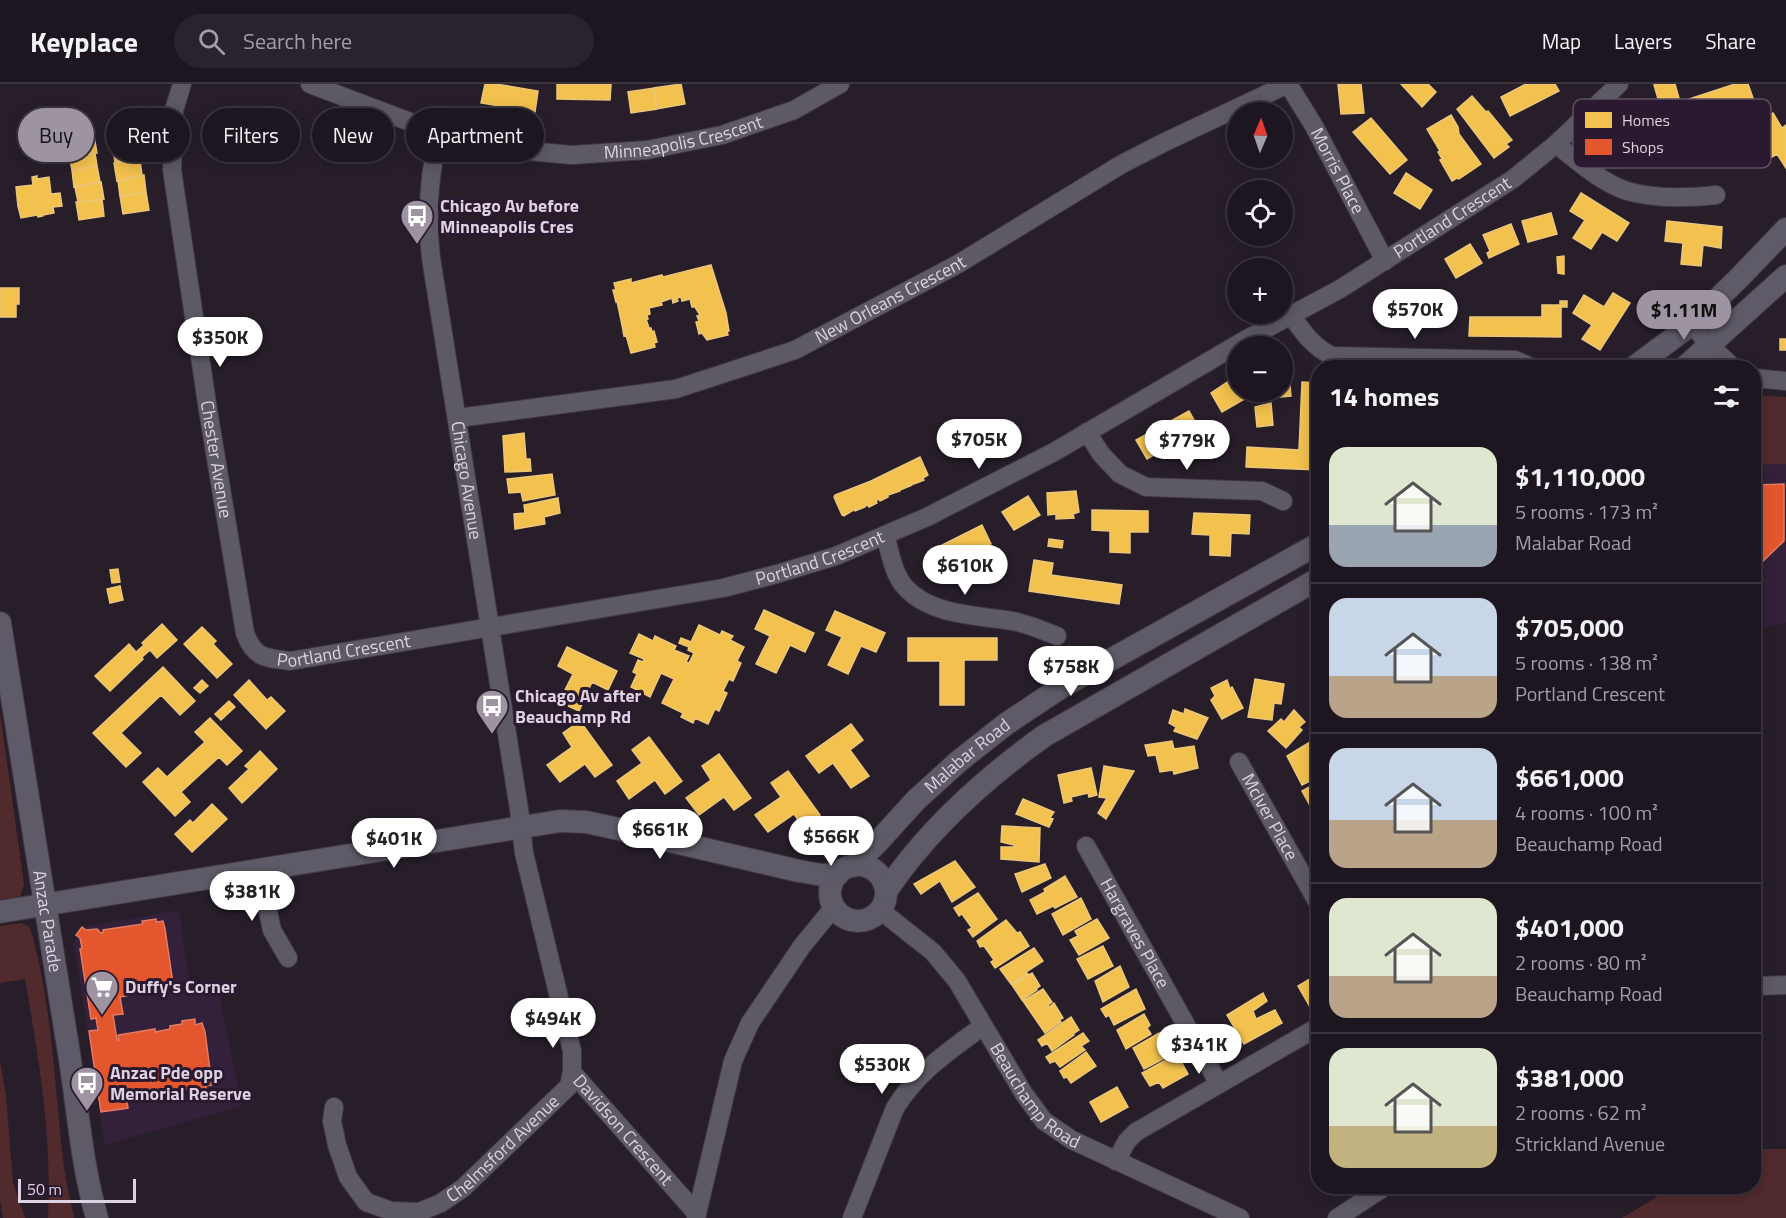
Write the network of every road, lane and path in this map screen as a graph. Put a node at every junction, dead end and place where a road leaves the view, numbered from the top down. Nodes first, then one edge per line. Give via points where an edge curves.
1 (182, 84) edge
2 (310, 84) edge
3 (840, 84) edge
4 (1288, 84) edge
5 (1619, 84) edge
6 (1603, 99) edge
7 (406, 120) edge
8 (1573, 128) edge
9 (1556, 144) junction
10 (544, 152) edge
11 (1573, 157) edge
12 (433, 162) edge
13 (1587, 168) edge
14 (1716, 195) dead end
15 (1786, 229) edge
16 (1385, 261) junction
17 (1786, 276) edge
18 (1293, 314) edge
19 (1293, 318) edge
20 (1275, 324) edge
21 (1692, 324) junction
22 (1710, 346) junction
23 (1515, 360) edge
24 (1644, 360) edge
25 (1693, 360) edge
26 (1725, 360) edge
27 (1761, 379) edge
28 (1786, 381) edge
29 (458, 418) junction
30 (1087, 432) junction
31 (1284, 501) dead end
32 (885, 535) junction
33 (1311, 548) edge
34 (1311, 583) edge
35 (0, 623) edge
36 (490, 626) junction
37 (1057, 636) dead end
38 (256, 654) joint
39 (1239, 762) dead end
40 (522, 827) junction
41 (1086, 846) dead end
42 (259, 870) junction
43 (845, 870) junction
44 (799, 872) junction
45 (1311, 891) edge
46 (884, 900) junction
47 (832, 903) junction
48 (44, 904) junction
49 (0, 912) edge
50 (288, 958) dead end
51 (1786, 985) edge
52 (1761, 986) edge
53 (983, 1026) junction
54 (1311, 1031) edge
55 (572, 1072) junction
56 (1219, 1084) junction
57 (334, 1107) dead end
58 (1116, 1161) junction
59 (1374, 1194) edge
60 (421, 1215) edge
61 (696, 1216) edge
62 (97, 1218) edge
63 (852, 1218) edge
64 (1240, 1218) edge
65 (1337, 1218) edge

1 - 38 street, Chester Avenue via 173,121 172,170 243,624
2 - 7 street, Minneapolis Crescent
3 - 10 street, Minneapolis Crescent via 794,110 722,135 647,150 572,155
4 - 16 street, Morris Place
4 - 29 street, New Orleans Crescent via 1122,164 958,264 795,350 676,389
5 - 6 street, Portland Crescent
8 - 9 street, Portland Crescent
9 - 11 street
9 - 16 street, Portland Crescent via 1513,179
12 - 29 street, Chicago Avenue via 428,233
13 - 14 street via 1626,190 1660,196
15 - 21 main road
16 - 18 street, Portland Crescent
17 - 22 main road
19 - 23 street via 1318,349 1332,356
20 - 30 street, Portland Crescent
21 - 22 street
21 - 24 main road
22 - 25 main road
22 - 26 street
27 - 28 street
29 - 36 street, Chicago Avenue
30 - 31 street via 1120,474 1146,487 1262,491
30 - 32 street, Portland Crescent via 937,512
32 - 36 street, Portland Crescent via 836,556 723,588
32 - 37 street via 904,586 922,601 950,611 1020,623
33 - 43 main road, Malabar Road via 1060,688 1006,724 959,761
34 - 46 main road, Malabar Road via 1054,730 1004,764 923,841
35 - 48 main road, Anzac Parade
36 - 38 street, Portland Crescent via 290,661
36 - 40 street, Chicago Avenue
39 - 45 street, McIver Place
40 - 42 main road
40 - 44 main road via 560,821 586,822
40 - 55 street, Davidson Crescent via 524,853 572,1051
41 - 56 street, Hargraves Place
42 - 48 main road
42 - 50 street via 272,930
43 - 44 main road via 822,875
43 - 46 main road via 875,870 885,882
43 - 47 main road via 830,890
44 - 47 main road via 820,885
46 - 47 main road via 866,921 856,922 847,919
46 - 53 street, Beauchamp Road via 957,981
47 - 61 street via 750,1023 733,1061
48 - 49 main road
48 - 62 main road, Anzac Parade
51 - 52 street
53 - 58 street, Beauchamp Road via 1044,1120 1071,1140
53 - 63 street via 937,1059 903,1094
54 - 56 street
55 - 60 street, Chelmsford Avenue via 569,1086 463,1188
55 - 61 street, Davidson Crescent
56 - 58 street via 1136,1132
57 - 60 street, Chelmsford Avenue via 332,1121 337,1145 348,1177 366,1202
58 - 64 street, Beauchamp Road
59 - 65 street

